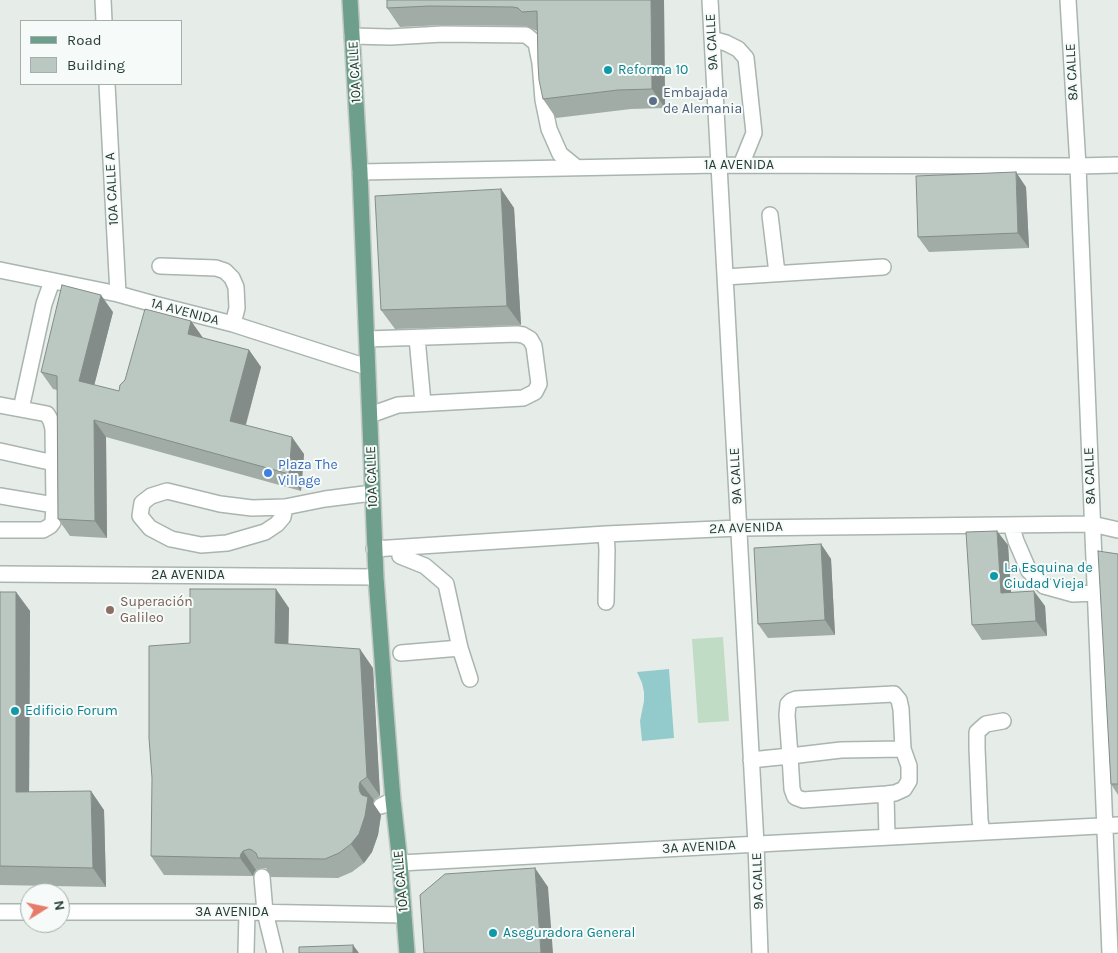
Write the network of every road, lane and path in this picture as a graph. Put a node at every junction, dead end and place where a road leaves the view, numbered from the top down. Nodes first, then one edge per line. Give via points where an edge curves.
1 (103, 0) edge
2 (350, 0) edge
3 (710, 0) edge
4 (1068, 0) edge
5 (104, 20) edge
6 (352, 36) junction
7 (712, 39) junction
8 (107, 85) edge
9 (1118, 164) edge
10 (718, 165) junction
11 (742, 165) junction
12 (1078, 166) junction
13 (576, 168) junction
14 (360, 172) junction
15 (770, 215) dead end
16 (160, 266) dead end
17 (883, 267) dead end
18 (0, 270) edge
19 (776, 274) junction
20 (725, 277) junction
21 (52, 281) junction
22 (118, 294) junction
23 (154, 304) junction
24 (148, 320) edge
25 (233, 324) junction
26 (417, 338) junction
27 (367, 339) junction
28 (367, 367) junction
29 (423, 403) junction
30 (0, 405) edge
31 (21, 409) junction
32 (370, 415) junction
33 (0, 452) edge
34 (54, 463) junction
35 (372, 493) junction
36 (0, 496) edge
37 (54, 505) junction
38 (285, 508) junction
39 (1092, 524) junction
40 (1011, 525) junction
41 (739, 528) junction
42 (0, 530) edge
43 (1118, 530) edge
44 (606, 534) junction
45 (374, 549) junction
46 (400, 556) dead end
47 (0, 574) edge
48 (376, 577) junction
49 (1095, 593) junction
50 (606, 602) dead end
51 (460, 648) junction
52 (401, 653) dead end
53 (470, 679) dead end
54 (1003, 720) dead end
55 (903, 748) junction
56 (790, 756) junction
57 (751, 760) junction
58 (886, 794) junction
59 (1111, 825) edge
60 (982, 832) junction
61 (887, 836) junction
62 (756, 844) junction
63 (400, 863) junction
64 (262, 876) edge
65 (0, 912) edge
66 (20, 912) edge
67 (70, 912) edge
68 (247, 912) junction
69 (265, 912) junction
70 (404, 915) junction
71 (246, 953) edge
72 (275, 953) edge
73 (407, 953) edge
74 (760, 953) edge
75 (1110, 953) edge

1 - 5 street
2 - 6 main road, 10A CALLE
3 - 7 street, 9A CALLE
4 - 12 street, 8A CALLE
6 - 13 street via 526,36 536,43 549,129 560,154
6 - 14 main road, 10A CALLE
7 - 10 street, 9A CALLE
7 - 11 street via 738,49 746,58 754,133
8 - 22 street, 10A CALLE A
9 - 12 street, 1A AVENIDA
10 - 11 street, 1A AVENIDA
10 - 13 street, 1A AVENIDA
10 - 20 street, 9A CALLE
11 - 12 street, 1A AVENIDA
12 - 39 street, 8A CALLE
13 - 14 street, 1A AVENIDA
14 - 27 main road, 10A CALLE
15 - 19 street
16 - 25 street via 225,271 236,287 237,308
17 - 19 street
18 - 21 street, 1A AVENIDA
19 - 20 street
20 - 41 street, 9A CALLE
21 - 22 street, 1A AVENIDA
21 - 31 street
22 - 23 street, 1A AVENIDA
23 - 24 street
23 - 25 street, 1A AVENIDA
25 - 28 street, 1A AVENIDA
26 - 27 street
26 - 29 street
26 - 29 street via 523,335 534,346 539,384 535,392 523,398
27 - 28 main road, 10A CALLE
28 - 32 main road, 10A CALLE
29 - 32 street via 398,405
30 - 31 street
31 - 34 street via 47,414 53,429
32 - 35 main road, 10A CALLE
33 - 34 street
34 - 37 street
35 - 38 street
35 - 45 main road, 10A CALLE
36 - 37 street
37 - 42 street via 54,522 43,530
38 - 38 street via 220,504 167,491 142,503 140,516 150,528 171,539 201,545 227,543 265,532 283,517
39 - 40 street, 2A AVENIDA
39 - 43 street, 2A AVENIDA
39 - 49 street, 8A CALLE
40 - 41 street, 2A AVENIDA
40 - 49 street via 1029,571 1044,586 1073,594
41 - 44 street, 2A AVENIDA
41 - 57 street, 9A CALLE
44 - 45 street, 2A AVENIDA
44 - 50 street
45 - 48 main road, 10A CALLE
46 - 51 street via 425,566 446,584
47 - 48 street, 2A AVENIDA
48 - 63 main road, 10A CALLE via 387,803
49 - 59 street, 8A CALLE
51 - 52 street
51 - 53 street
54 - 60 street via 986,724 978,732
55 - 56 street
55 - 56 street via 901,709 894,694 796,699 788,704
55 - 58 street via 909,766 909,781 904,789
56 - 57 street
56 - 58 street via 795,797 803,800
57 - 62 street, 9A CALLE
58 - 61 street
59 - 60 street, 3A AVENIDA
59 - 75 street, 8A CALLE
60 - 61 street, 3A AVENIDA
61 - 62 street, 3A AVENIDA
62 - 63 street, 3A AVENIDA
62 - 74 street, 9A CALLE
63 - 70 main road, 10A CALLE
64 - 69 street
65 - 66 street
67 - 68 street, 3A AVENIDA
68 - 69 street, 3A AVENIDA
68 - 71 street
69 - 70 street, 3A AVENIDA
69 - 72 street
70 - 73 main road, 10A CALLE

